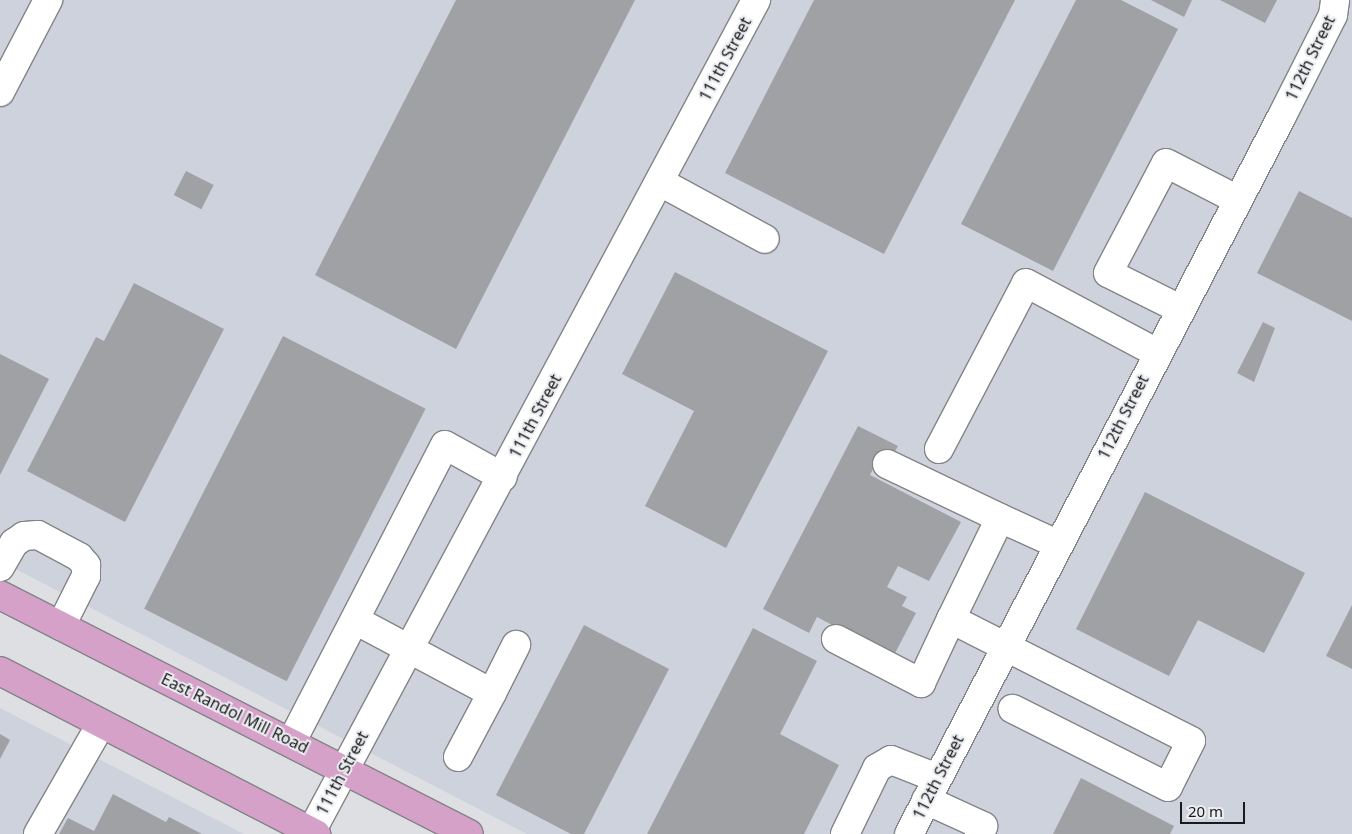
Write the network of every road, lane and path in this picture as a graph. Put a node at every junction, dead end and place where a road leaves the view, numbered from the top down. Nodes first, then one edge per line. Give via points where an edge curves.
1 (48, 0) edge
2 (756, 0) edge
3 (1335, 0) edge
4 (0, 92) edge
5 (660, 182) junction
6 (1238, 200) junction
7 (766, 239) dead end
8 (1180, 309) junction
9 (1157, 353) junction
10 (939, 449) dead end
11 (887, 464) dead end
12 (503, 477) junction
13 (1000, 518) junction
14 (1057, 544) junction
15 (0, 567) edge
16 (0, 595) edge
17 (951, 619) junction
18 (355, 620) junction
19 (61, 626) junction
20 (836, 640) dead end
21 (516, 645) dead end
22 (1004, 646) junction
23 (410, 648) junction
24 (0, 671) edge
25 (492, 693) junction
26 (1013, 709) dead end
27 (101, 724) junction
28 (292, 741) junction
29 (458, 757) dead end
30 (345, 768) junction
31 (932, 789) junction
32 (312, 833) edge
33 (38, 834) edge
34 (469, 834) edge
35 (845, 834) edge
36 (909, 834) edge
37 (979, 834) edge

1 - 4 street
2 - 5 street, 111th Street
3 - 6 street, 112th Street via 1329,23
5 - 7 street
5 - 12 street, 111th Street
6 - 8 street, 112th Street
6 - 8 street via 1166,163 1161,171 1108,273
8 - 9 street, 112th Street
9 - 10 street via 1026,283
9 - 14 street, 112th Street
11 - 13 street
12 - 18 street via 445,445
12 - 23 street, 111th Street
13 - 14 street
13 - 17 street
14 - 22 street, 112th Street
15 - 19 street via 14,543 24,536 38,535 79,557 86,565 86,576
16 - 19 main road, East Randol Mill Road
17 - 20 street via 921,683
17 - 22 street
18 - 23 street
18 - 28 street
19 - 28 main road, East Randol Mill Road
21 - 25 street
22 - 26 street via 1192,741 1168,787
22 - 31 street, 112th Street
23 - 25 street
23 - 30 street, 111th Street
24 - 27 main road
25 - 29 street
27 - 32 main road
27 - 33 street
28 - 30 main road, East Randol Mill Road
30 - 32 street, 111th Street
30 - 34 main road, East Randol Mill Road
31 - 35 street via 891,760 877,768
31 - 36 street, 112th Street
31 - 37 street via 983,826

